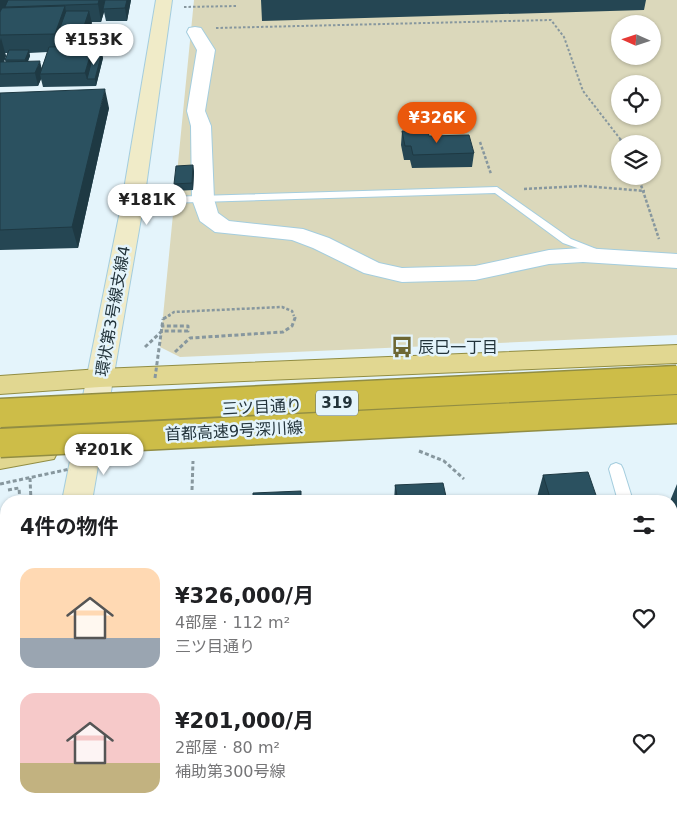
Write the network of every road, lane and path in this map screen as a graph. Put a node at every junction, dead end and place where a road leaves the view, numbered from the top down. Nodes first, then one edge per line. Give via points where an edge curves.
1 (174, 4) edge
2 (236, 6) dead end
3 (195, 32) joint
4 (619, 135) edge
5 (480, 142) dead end
6 (642, 185) edge
7 (496, 190) junction
8 (645, 191) junction
9 (203, 199) junction
10 (133, 201) junction
11 (606, 255) junction
12 (675, 261) edge
13 (163, 319) dead end
14 (161, 326) dead end
15 (144, 347) dead end
16 (677, 354) edge
17 (171, 355) dead end
18 (100, 378) junction
19 (677, 380) edge
20 (0, 384) edge
21 (677, 387) edge
22 (677, 409) edge
23 (0, 413) edge
24 (92, 415) junction
25 (677, 419) edge
26 (0, 436) edge
27 (0, 443) edge
28 (87, 444) junction
29 (0, 458) edge
30 (616, 469) dead end
31 (30, 478) dead end
32 (192, 479) dead end
33 (8, 490) dead end
34 (192, 490) dead end
35 (20, 495) edge
36 (31, 495) edge
37 (78, 495) edge
38 (624, 495) edge

1 - 2 path
1 - 10 street, 環状第3号線支線4
3 - 4 path via 205,28 551,20 570,48 582,90
3 - 9 street via 206,50 196,110 201,126
5 - 7 path
6 - 8 path
7 - 8 path via 584,186
7 - 9 lane
7 - 11 lane via 567,241
8 - 12 path via 653,228
9 - 10 lane
9 - 11 street via 208,216 223,226 295,234 372,268 402,275 475,273 550,257
10 - 18 street, 環状第3号線支線4
11 - 12 street
13 - 17 path via 174,312 282,307 292,311 295,318 292,326 283,332 190,338
14 - 15 path via 188,326 188,331 162,331
16 - 18 main road, 319
18 - 20 main road, 319
18 - 24 street, 環状第3号線支線4
19 - 23 highway, 首都高速9号深川線, bridge
21 - 24 main road, 三ツ目通り / 319
22 - 27 highway, 首都高速9号深川線, bridge
24 - 26 main road, 三ツ目通り / 319
24 - 28 street, 環状第3号線支線4
25 - 28 main road
28 - 29 main road
28 - 37 street, 環状第3号線支線4
30 - 38 lane
31 - 36 path
32 - 34 path
33 - 35 path via 19,488

